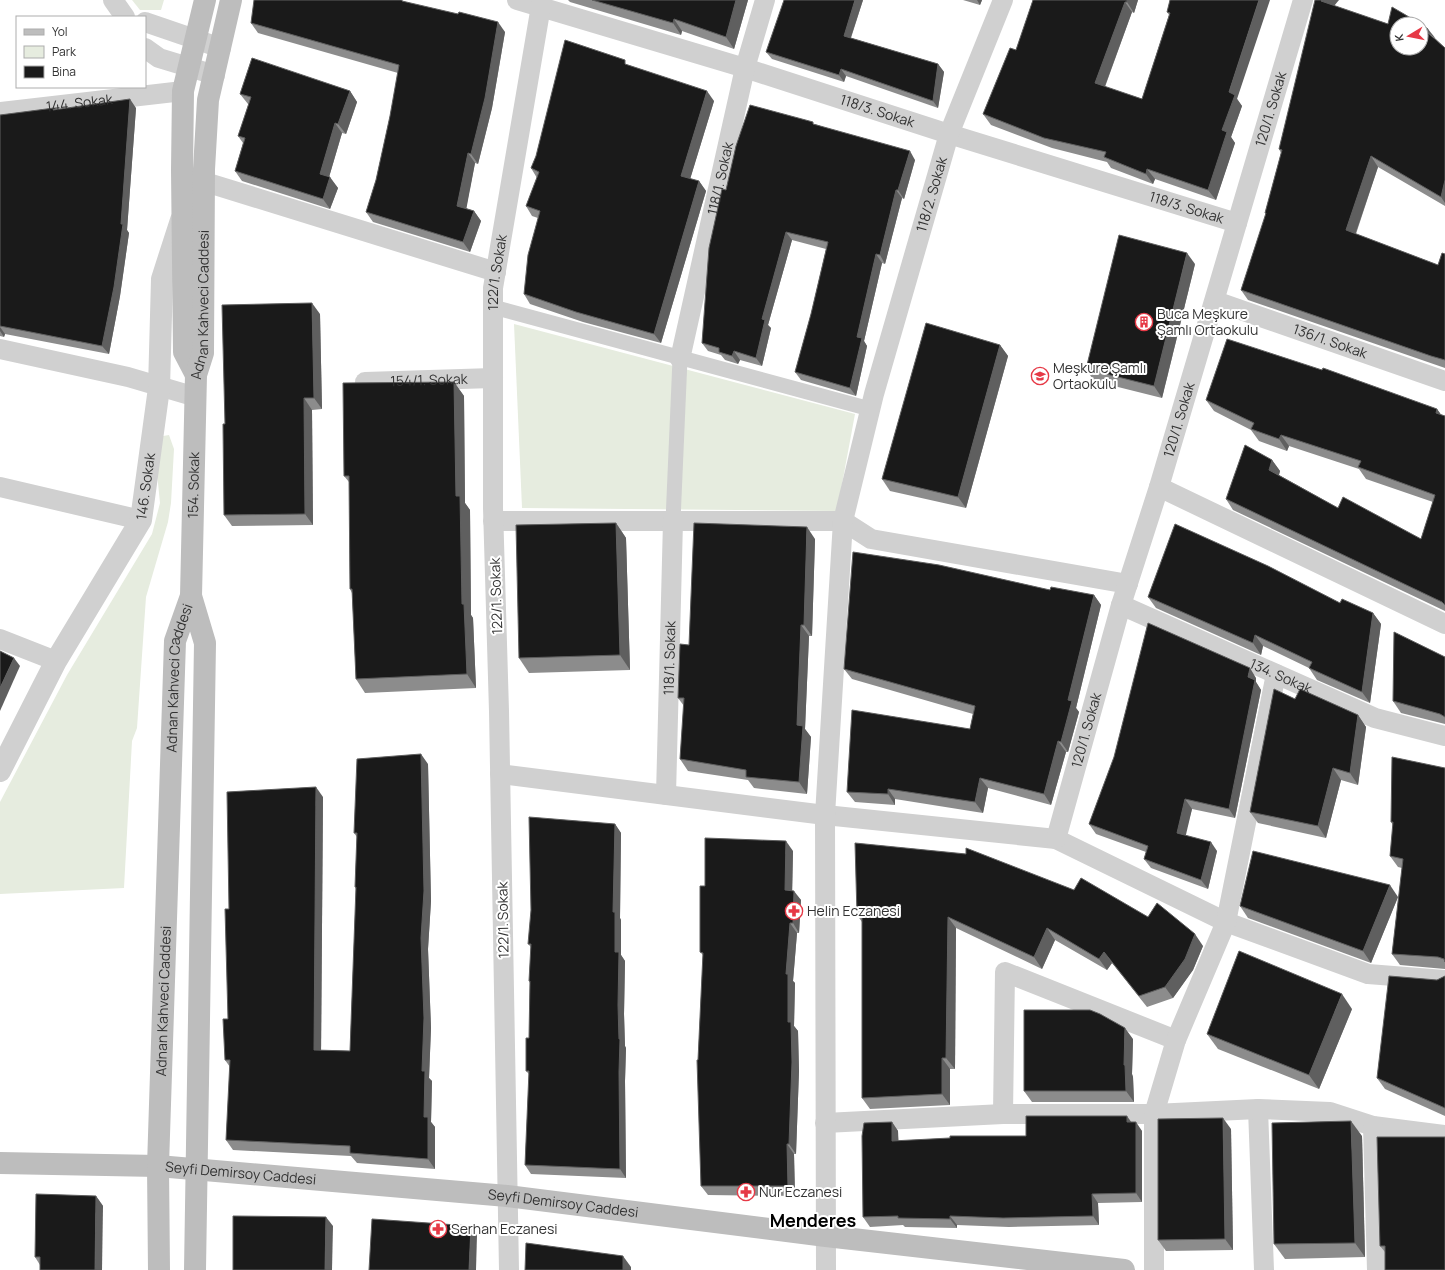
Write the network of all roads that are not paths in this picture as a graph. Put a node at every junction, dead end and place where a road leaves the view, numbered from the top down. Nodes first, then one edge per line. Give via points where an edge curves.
1 (205, 0) edge
2 (231, 0) edge
3 (517, 0) edge
4 (765, 0) edge
5 (1003, 0) edge
6 (1303, 0) edge
7 (541, 4) edge
8 (146, 22) edge
9 (196, 40) junction
10 (221, 48) junction
11 (146, 49) edge
12 (190, 67) junction
13 (745, 68) junction
14 (215, 75) junction
15 (183, 92) junction
16 (0, 112) edge
17 (950, 134) junction
18 (204, 182) junction
19 (182, 217) junction
20 (1237, 223) junction
21 (496, 272) junction
22 (1215, 301) junction
23 (493, 307) junction
24 (0, 349) edge
25 (680, 359) junction
26 (196, 375) junction
27 (493, 378) junction
28 (1445, 381) edge
29 (365, 382) edge
30 (159, 388) junction
31 (196, 397) junction
32 (872, 402) junction
33 (0, 487) edge
34 (1159, 487) junction
35 (141, 520) junction
36 (494, 521) junction
37 (672, 521) junction
38 (843, 521) junction
39 (1128, 584) junction
40 (191, 596) junction
41 (1121, 605) junction
42 (1445, 624) edge
43 (0, 639) edge
44 (56, 661) junction
45 (1276, 674) junction
46 (1445, 736) edge
47 (0, 771) edge
48 (500, 774) junction
49 (666, 794) junction
50 (826, 815) junction
51 (1056, 839) junction
52 (1226, 922) junction
53 (1445, 980) edge
54 (1176, 1040) junction
55 (1258, 1109) junction
56 (1003, 1114) junction
57 (1154, 1114) junction
58 (825, 1123) junction
59 (1373, 1126) junction
60 (1445, 1135) edge
61 (0, 1163) edge
62 (158, 1166) junction
63 (195, 1169) junction
64 (507, 1196) junction
65 (826, 1236) junction
66 (159, 1270) edge
67 (195, 1270) edge
68 (509, 1270) edge
69 (826, 1270) edge
70 (1124, 1270) edge
71 (1154, 1270) edge
72 (1264, 1270) edge
73 (1377, 1270) edge

1 - 9 main road, Adnan Kahveci Caddesi
2 - 10 main road, Adnan Kahveci Caddesi
3 - 7 street, 118/3. Sokak
4 - 13 street, 118/1. Sokak
5 - 17 street, 118/2. Sokak
6 - 20 street, 120/1. Sokak
7 - 13 street, 118/3. Sokak
7 - 21 street, 122/1. Sokak
8 - 9 street
9 - 10 street
9 - 12 main road, Adnan Kahveci Caddesi
10 - 14 main road, Adnan Kahveci Caddesi
11 - 12 street via 159,58
12 - 14 street
12 - 15 main road, Adnan Kahveci Caddesi
13 - 17 street, 118/3. Sokak
13 - 25 street, 118/1. Sokak
14 - 18 main road, Adnan Kahveci Caddesi via 208,100
15 - 16 street, 144. Sokak
15 - 19 main road, Adnan Kahveci Caddesi
17 - 20 street, 118/3. Sokak
17 - 32 street, 118/2. Sokak
18 - 21 street
18 - 26 main road, Adnan Kahveci Caddesi via 203,353
19 - 26 main road, Adnan Kahveci Caddesi via 184,352
19 - 30 street, 146. Sokak via 162,279
20 - 22 street, 120/1. Sokak
21 - 23 street, 122/1. Sokak
22 - 28 street, 136/1. Sokak
22 - 34 street, 120/1. Sokak
23 - 25 street
23 - 27 street, 122/1. Sokak
24 - 30 street via 128,377
25 - 32 street
25 - 37 street
26 - 31 main road, 154. Sokak
27 - 29 street, 154/1. Sokak
27 - 36 street, 122/1. Sokak
30 - 31 street
30 - 35 street, 146. Sokak
31 - 40 main road, 154. Sokak
32 - 38 street, 118/2. Sokak
33 - 35 street
34 - 39 street, 120/1. Sokak
34 - 42 street
35 - 44 street, 146. Sokak
36 - 37 street
36 - 48 street, 122/1. Sokak
37 - 38 street
37 - 49 street, 118/1. Sokak
38 - 39 street via 871,539
38 - 50 street, 118/2. Sokak
39 - 41 street, 120/1. Sokak
40 - 62 main road, Adnan Kahveci Caddesi via 175,641
40 - 63 main road, Adnan Kahveci Caddesi via 205,643
41 - 45 street, 134. Sokak
41 - 51 street, 120/1. Sokak
43 - 44 street
44 - 47 street, 146. Sokak
45 - 46 street, 134. Sokak via 1375,718
45 - 52 street
48 - 49 street
48 - 64 street, 122/1. Sokak
49 - 50 street
50 - 51 street
50 - 58 street, 118/2. Sokak
51 - 52 street
52 - 53 street via 1368,974
52 - 54 street
54 - 56 street via 1004,972
54 - 57 street
55 - 57 street
55 - 59 street via 1330,1112
55 - 72 street
56 - 57 street
56 - 58 street
57 - 71 street
58 - 65 street, 118/2. Sokak
59 - 60 street
59 - 73 street
61 - 62 main road, Seyfi Demirsoy Caddesi
62 - 63 main road, Seyfi Demirsoy Caddesi
62 - 66 main road, Adnan Kahveci Caddesi
63 - 64 main road, Seyfi Demirsoy Caddesi
63 - 67 main road, Adnan Kahveci Caddesi
64 - 65 main road, Seyfi Demirsoy Caddesi
64 - 68 street, 122/1. Sokak
65 - 69 street, 118/2. Sokak
65 - 70 main road, Seyfi Demirsoy Caddesi

